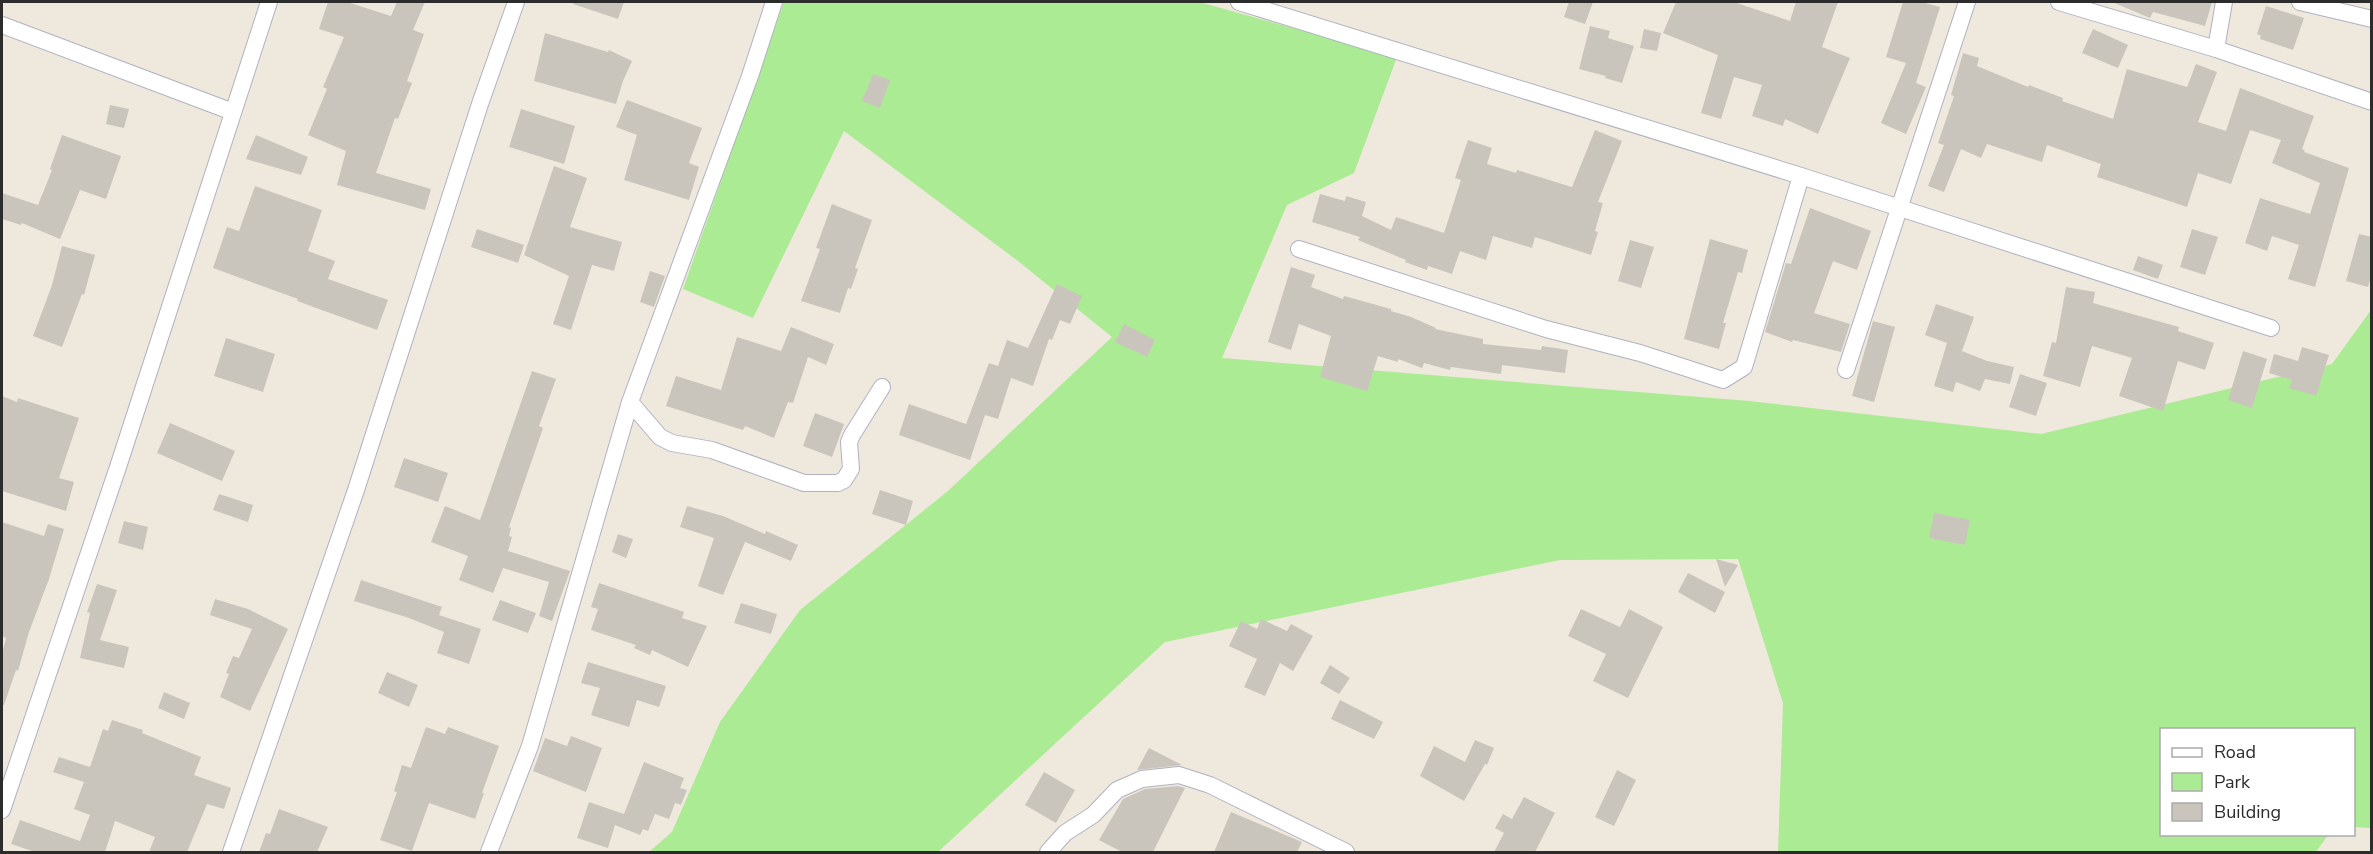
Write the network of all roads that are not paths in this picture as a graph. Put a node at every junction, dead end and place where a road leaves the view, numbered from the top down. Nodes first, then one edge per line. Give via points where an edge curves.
1 (269, 2) edge
2 (516, 2) edge
3 (774, 2) edge
4 (1239, 2) edge
5 (1967, 2) edge
6 (2059, 2) edge
7 (2224, 2) edge
8 (2301, 2) edge
9 (1274, 7) edge
10 (2372, 19) edge
11 (2, 25) edge
12 (2216, 49) junction
13 (2372, 102) edge
14 (233, 112) junction
15 (1801, 176) junction
16 (1899, 210) junction
17 (1299, 249) dead end
18 (2271, 328) dead end
19 (1846, 370) dead end
20 (882, 387) dead end
21 (630, 402) junction
22 (2, 810) edge
23 (231, 852) edge
24 (489, 852) edge
25 (1048, 852) edge
26 (1346, 852) edge

1 - 14 street
2 - 23 street via 356,490
3 - 21 street
4 - 9 street
5 - 16 street
6 - 12 street
7 - 12 street
8 - 10 street
9 - 15 street
11 - 14 street
12 - 13 street
14 - 22 street
15 - 16 street
15 - 17 street via 1744,367 1723,380 1546,329
16 - 18 street
16 - 19 street
20 - 21 street via 852,435 851,469 838,483 804,483 712,450 672,443 660,437
21 - 24 street via 530,746
25 - 26 street via 1118,790 1142,779 1179,775 1210,785

